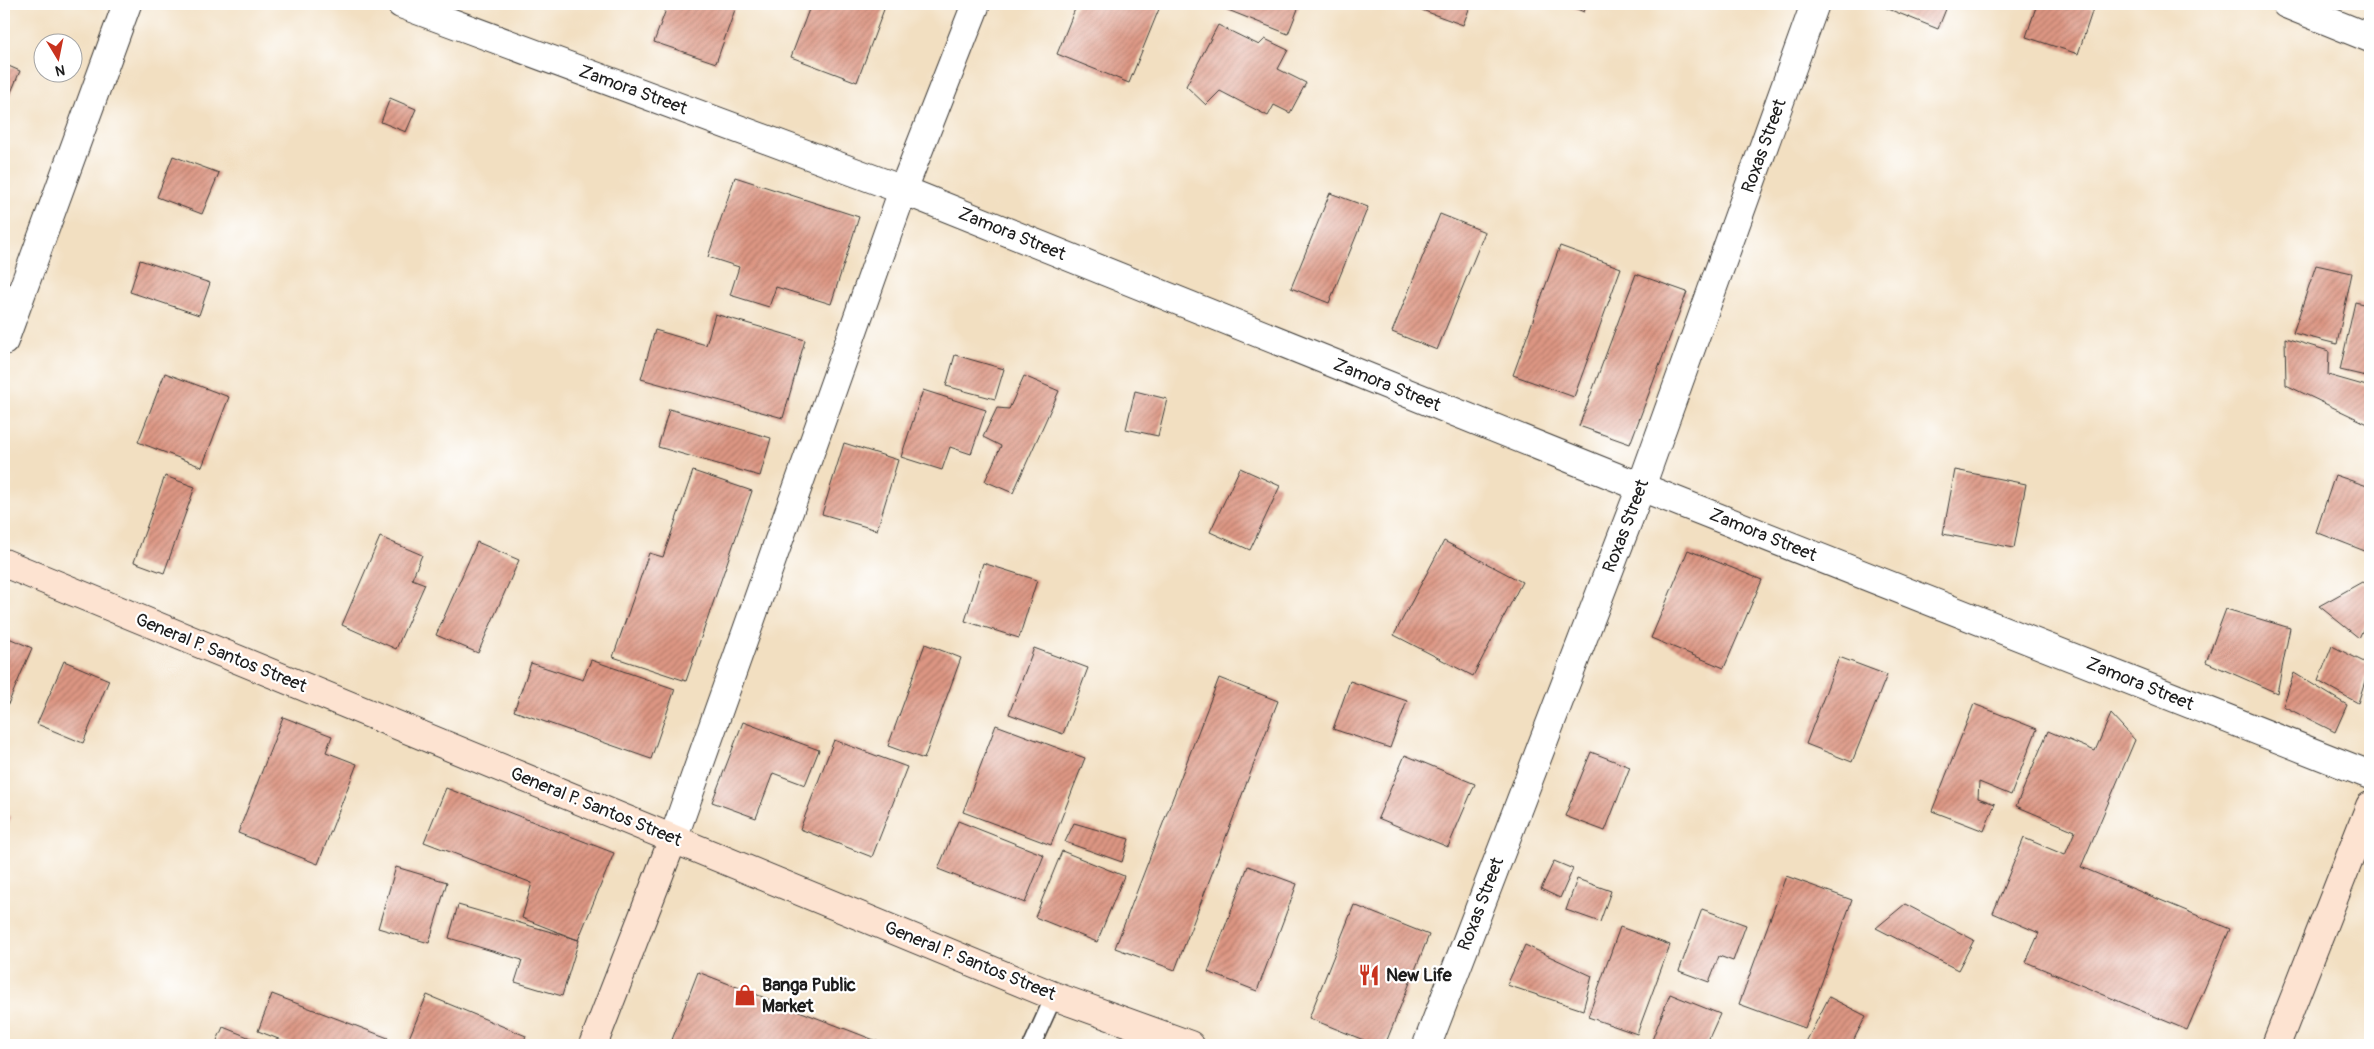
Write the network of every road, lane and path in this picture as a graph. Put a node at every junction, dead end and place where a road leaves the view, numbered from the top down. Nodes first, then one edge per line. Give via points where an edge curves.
1 (127, 4) edge
2 (401, 4) edge
3 (976, 4) edge
4 (1815, 4) edge
5 (2286, 4) edge
6 (2370, 38) edge
7 (903, 190) junction
8 (4, 341) edge
9 (1641, 487) junction
10 (4, 563) edge
11 (2370, 775) edge
12 (2370, 806) edge
13 (673, 839) junction
14 (1054, 996) junction
15 (593, 1045) edge
16 (1032, 1045) edge
17 (1190, 1045) edge
18 (1426, 1045) edge
19 (2276, 1045) edge

1 - 8 street
2 - 7 street, Zamora Street
3 - 7 street
4 - 9 street, Roxas Street
5 - 6 street
7 - 9 street, Zamora Street
7 - 13 street
9 - 11 street, Zamora Street
9 - 18 street, Roxas Street
10 - 13 main road, General P. Santos Street
12 - 19 main road
13 - 14 main road, General P. Santos Street
13 - 15 main road
14 - 16 lane
14 - 17 main road, General P. Santos Street

